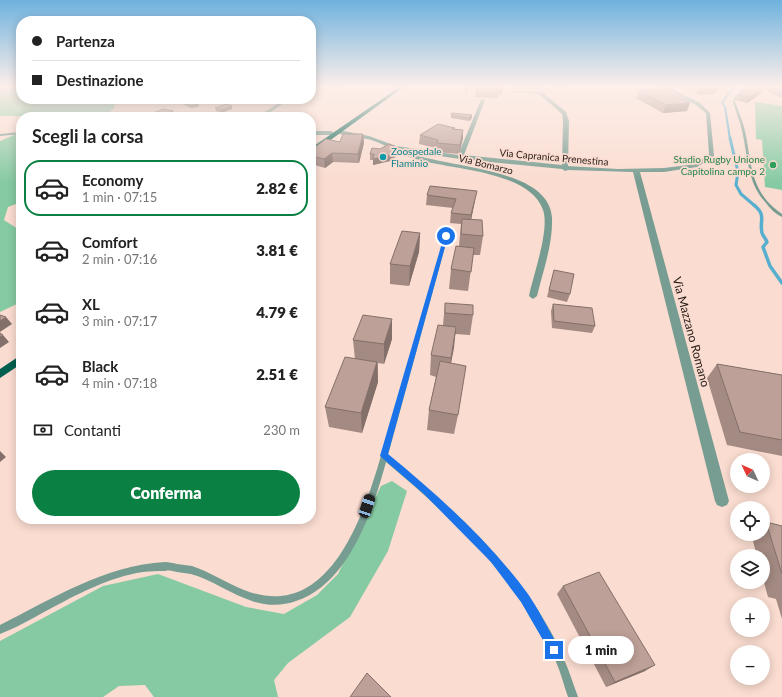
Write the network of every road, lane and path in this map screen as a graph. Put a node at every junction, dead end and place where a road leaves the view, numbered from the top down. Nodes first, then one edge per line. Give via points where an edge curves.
1 (351, 119) edge
2 (358, 119) edge
3 (476, 119) edge
4 (565, 119) edge
5 (709, 119) edge
6 (740, 119) edge
7 (339, 132) junction
8 (16, 133) edge
9 (316, 133) edge
10 (331, 133) junction
11 (0, 134) edge
12 (316, 146) edge
13 (316, 147) edge
14 (395, 147) junction
15 (460, 157) junction
16 (565, 169) junction
17 (636, 170) junction
18 (782, 216) edge
19 (446, 236) dead end
20 (533, 296) dead end
21 (16, 363) edge
22 (0, 374) edge
23 (384, 456) junction
24 (722, 501) dead end
25 (0, 630) edge
26 (573, 697) edge

1 - 10 main road
2 - 7 main road
3 - 15 street
4 - 16 street
5 - 17 street, Via Capranica Prenestina via 712,156 706,163 698,166
6 - 18 lane via 757,189 763,200
7 - 13 main road
7 - 14 street, Via Bomarzo
8 - 11 lane
9 - 10 street
10 - 12 main road
14 - 15 street, Via Bomarzo
14 - 20 street, Via Bomarzo via 424,160 513,180 537,194 547,208 548,222
15 - 16 street, Via Capranica Prenestina
16 - 17 street, Via Capranica Prenestina
17 - 24 street, Via Mazzano Romano
19 - 23 lane
21 - 22 main road
23 - 25 lane via 352,542 329,575 306,593 291,599 266,600 250,596 192,570 164,566 141,568 121,572 99,581
23 - 26 lane via 427,491 489,553 511,579 543,628 560,661

